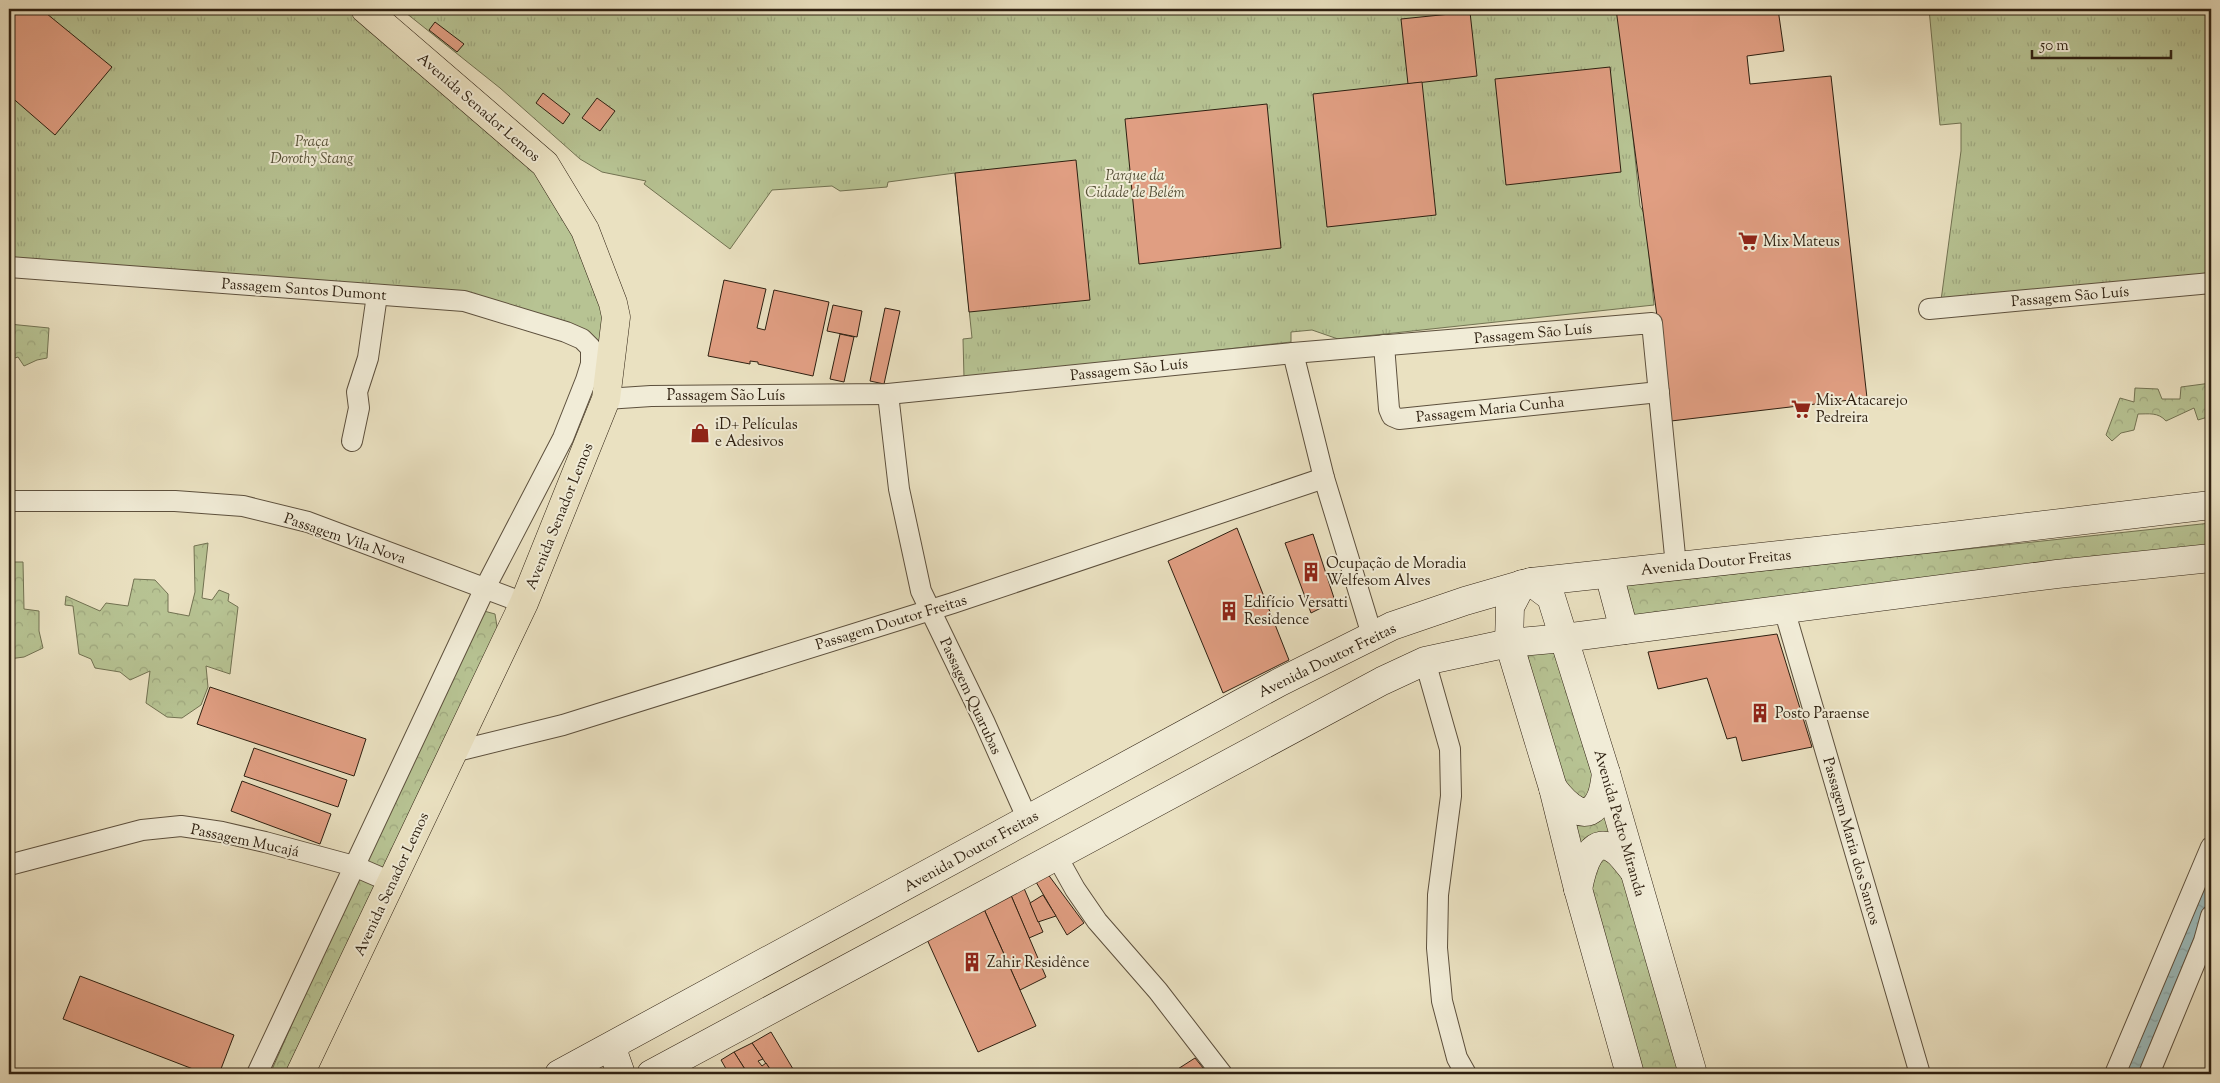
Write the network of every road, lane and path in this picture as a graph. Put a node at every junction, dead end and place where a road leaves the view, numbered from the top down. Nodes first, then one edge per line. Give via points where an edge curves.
1 (365, 9) edge
2 (9, 267) edge
3 (2211, 283) edge
4 (377, 295) junction
5 (1929, 309) dead end
6 (1384, 345) junction
7 (590, 348) joint
8 (1293, 354) junction
9 (1659, 392) junction
10 (888, 394) junction
11 (606, 399) junction
12 (352, 441) dead end
13 (1324, 478) junction
14 (9, 501) edge
15 (2211, 505) edge
16 (2211, 558) edge
17 (1676, 566) junction
18 (1609, 574) junction
19 (1526, 583) junction
20 (485, 588) junction
21 (524, 603) junction
22 (1784, 609) junction
23 (930, 610) junction
24 (1624, 630) junction
25 (1372, 635) junction
26 (1564, 638) junction
27 (1509, 643) junction
28 (1426, 661) junction
29 (454, 752) junction
30 (1606, 774) junction
31 (1553, 788) junction
32 (1028, 820) junction
33 (2211, 847) edge
34 (1056, 855) junction
35 (9, 865) edge
36 (354, 866) junction
37 (1635, 872) junction
38 (391, 882) junction
39 (1578, 889) junction
40 (2185, 910) junction
41 (2210, 918) edge
42 (2208, 946) edge
43 (616, 1044) junction
44 (258, 1074) edge
45 (300, 1074) edge
46 (559, 1074) edge
47 (621, 1074) edge
48 (651, 1074) edge
49 (1222, 1074) edge
50 (1466, 1074) edge
51 (1630, 1074) edge
52 (1693, 1074) edge
53 (1920, 1074) edge
54 (2116, 1074) edge
55 (2149, 1074) edge

1 - 11 main road, Avenida Senador Lemos via 545,164 585,230 613,303 616,317
2 - 4 street, Passagem Santos Dumont
3 - 5 street, Passagem São Luís
4 - 7 street, Passagem Santos Dumont via 464,302 566,332 582,339
4 - 12 street via 368,358 357,392 359,408
6 - 8 street, Passagem São Luís
6 - 9 street, Passagem São Luís via 1652,323
6 - 9 street, Passagem Maria Cunha via 1389,409 1395,418
7 - 20 street, Avenida Senador Lemos via 591,364 563,438
8 - 10 street, Passagem São Luís
8 - 13 street
9 - 17 street
10 - 11 street, Passagem São Luís
10 - 23 street, Passagem Quarubas via 899,489 921,592
11 - 21 main road, Avenida Senador Lemos
13 - 23 street, Passagem Doutor Freitas
13 - 25 street
14 - 20 street, Passagem Vila Nova via 174,501 243,506 308,522
15 - 17 main road, Avenida Doutor Freitas
16 - 22 main road
17 - 18 main road, Avenida Doutor Freitas
18 - 19 main road, Avenida Doutor Freitas
18 - 24 main road
19 - 25 main road, Avenida Doutor Freitas
19 - 26 main road, Avenida Pedro Miranda via 1551,597
19 - 27 main road via 1510,607
20 - 21 street, Passagem Vila Nova
20 - 36 street, Avenida Senador Lemos
21 - 29 main road, Avenida Senador Lemos
22 - 24 main road
22 - 53 street, Passagem Maria dos Santos
23 - 29 street, Passagem Doutor Freitas via 563,725
23 - 32 street, Passagem Quarubas
24 - 26 main road
25 - 32 main road, Avenida Doutor Freitas
26 - 27 main road
26 - 30 main road, Avenida Pedro Miranda
27 - 28 main road
27 - 31 main road
28 - 34 main road via 1382,681
28 - 50 street via 1450,748 1451,796 1438,895 1437,948 1442,1001 1457,1058
29 - 38 main road, Avenida Senador Lemos
30 - 31 main road via 1602,797 1586,812 1567,806
30 - 37 main road, Avenida Pedro Miranda
31 - 39 main road
32 - 43 main road, Avenida Doutor Freitas
33 - 40 street
34 - 48 main road
34 - 49 street via 1074,889 1097,921 1158,991
35 - 36 street, Passagem Mucajá via 142,830 181,826 222,832
36 - 38 street, Passagem Mucajá
36 - 44 street, Avenida Senador Lemos
37 - 39 main road via 1618,853 1606,846 1598,847 1583,863
37 - 52 main road, Avenida Pedro Miranda
38 - 45 main road, Avenida Senador Lemos
39 - 51 main road
40 - 41 street
40 - 54 street
41 - 42 street
42 - 55 street
43 - 46 main road, Avenida Doutor Freitas
43 - 47 main road via 614,1054

